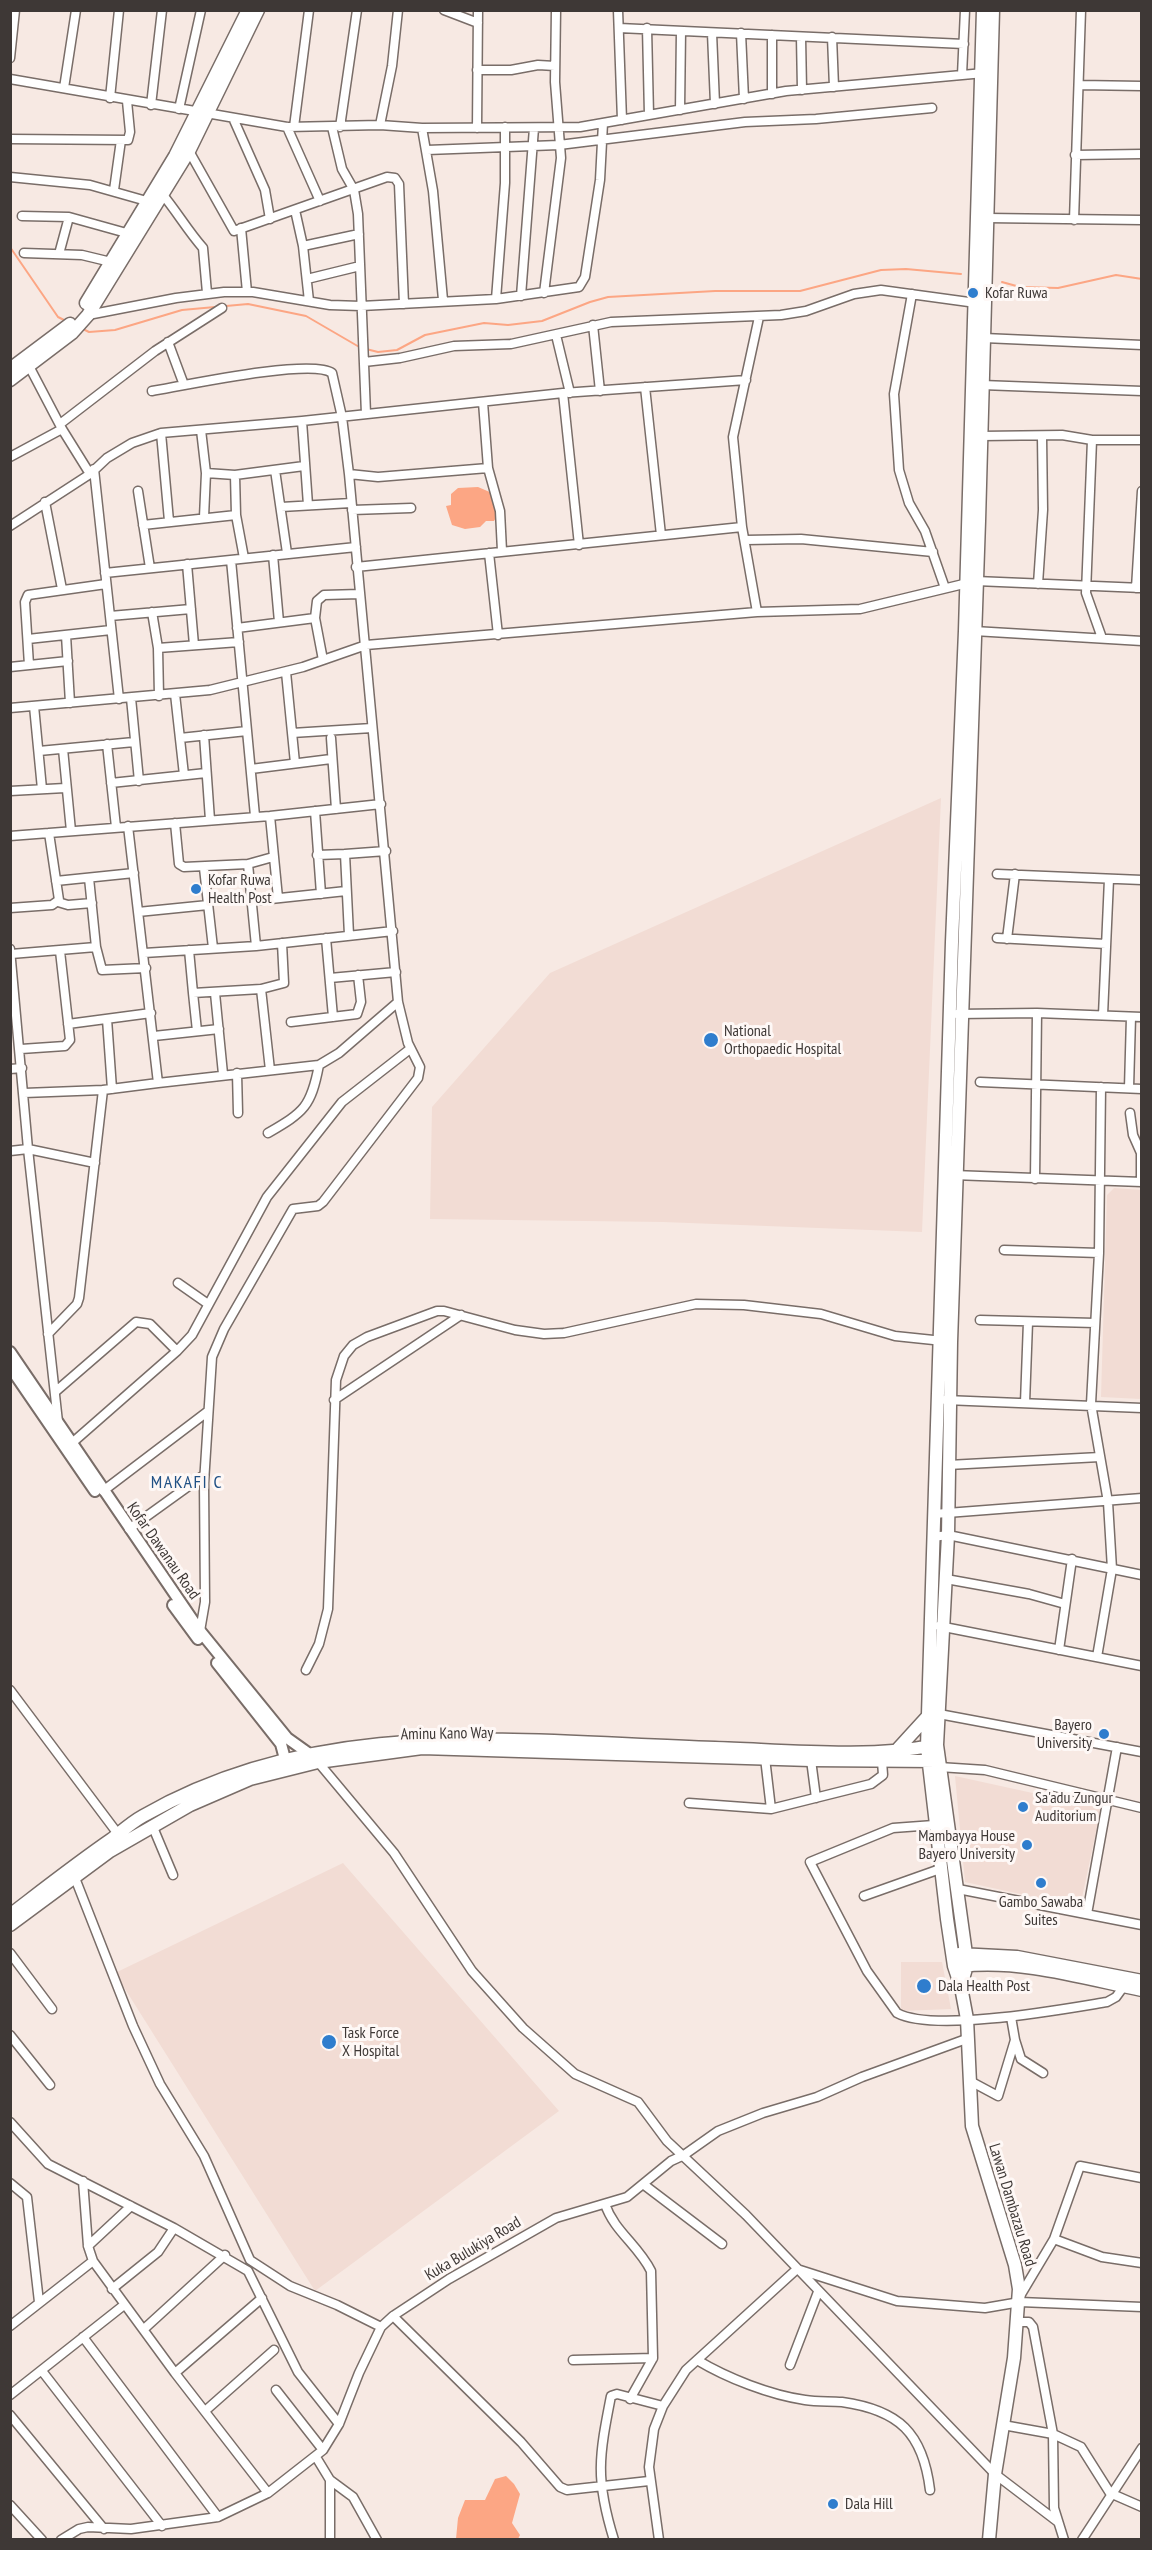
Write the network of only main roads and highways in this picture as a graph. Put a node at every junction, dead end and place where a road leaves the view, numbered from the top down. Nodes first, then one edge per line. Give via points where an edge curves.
1 (248, 10) edge
2 (258, 10) edge
3 (983, 10) edge
4 (993, 10) edge
5 (986, 73) junction
6 (203, 113) junction
7 (77, 324) junction
8 (10, 369) edge
9 (10, 380) edge
10 (971, 582) junction
11 (956, 1014) junction
12 (944, 1400) junction
13 (942, 1482) junction
14 (937, 1625) junction
15 (933, 1716) junction
16 (932, 1746) junction
17 (554, 1747) junction
18 (896, 1751) junction
19 (905, 1762) junction
20 (935, 1763) junction
21 (931, 1782) junction
22 (155, 1819) junction
23 (10, 1915) edge
24 (10, 1924) edge
25 (963, 1931) junction
26 (992, 1955) junction
27 (960, 1960) junction
28 (1142, 1981) edge
29 (1142, 1990) edge
30 (988, 2540) edge

1 - 6 main road
2 - 6 main road
3 - 5 main road
4 - 5 main road
5 - 10 main road via 976,303
5 - 10 main road via 984,338
6 - 7 main road
6 - 7 main road via 189,151 163,195
7 - 8 main road
7 - 9 main road
10 - 11 main road
10 - 11 main road via 974,631
11 - 12 main road
12 - 13 main road
12 - 13 main road via 948,1465
13 - 14 main road via 933,1537
13 - 14 main road via 948,1535 946,1579
14 - 15 main road
15 - 16 main road
15 - 18 main road
16 - 18 main road, Aminu Kano Way
16 - 20 main road
17 - 18 main road, Aminu Kano Way
17 - 19 main road, Aminu Kano Way
17 - 22 main road, Aminu Kano Way via 422,1748 318,1762 250,1779
17 - 22 main road, Aminu Kano Way via 427,1739 308,1753 243,1770
19 - 20 main road, Aminu Kano Way
19 - 21 main road
20 - 21 main road
20 - 25 main road
21 - 27 main road via 940,1869
22 - 23 main road, Aminu Kano Way via 118,1834
22 - 24 main road, Aminu Kano Way
25 - 26 main road via 972,1945
25 - 27 main road
26 - 27 main road
26 - 28 main road via 1039,1960
27 - 29 main road via 1020,1966
27 - 30 main road, Lawan Dambazau Road via 969,2038 972,2127 1015,2265 1020,2299

